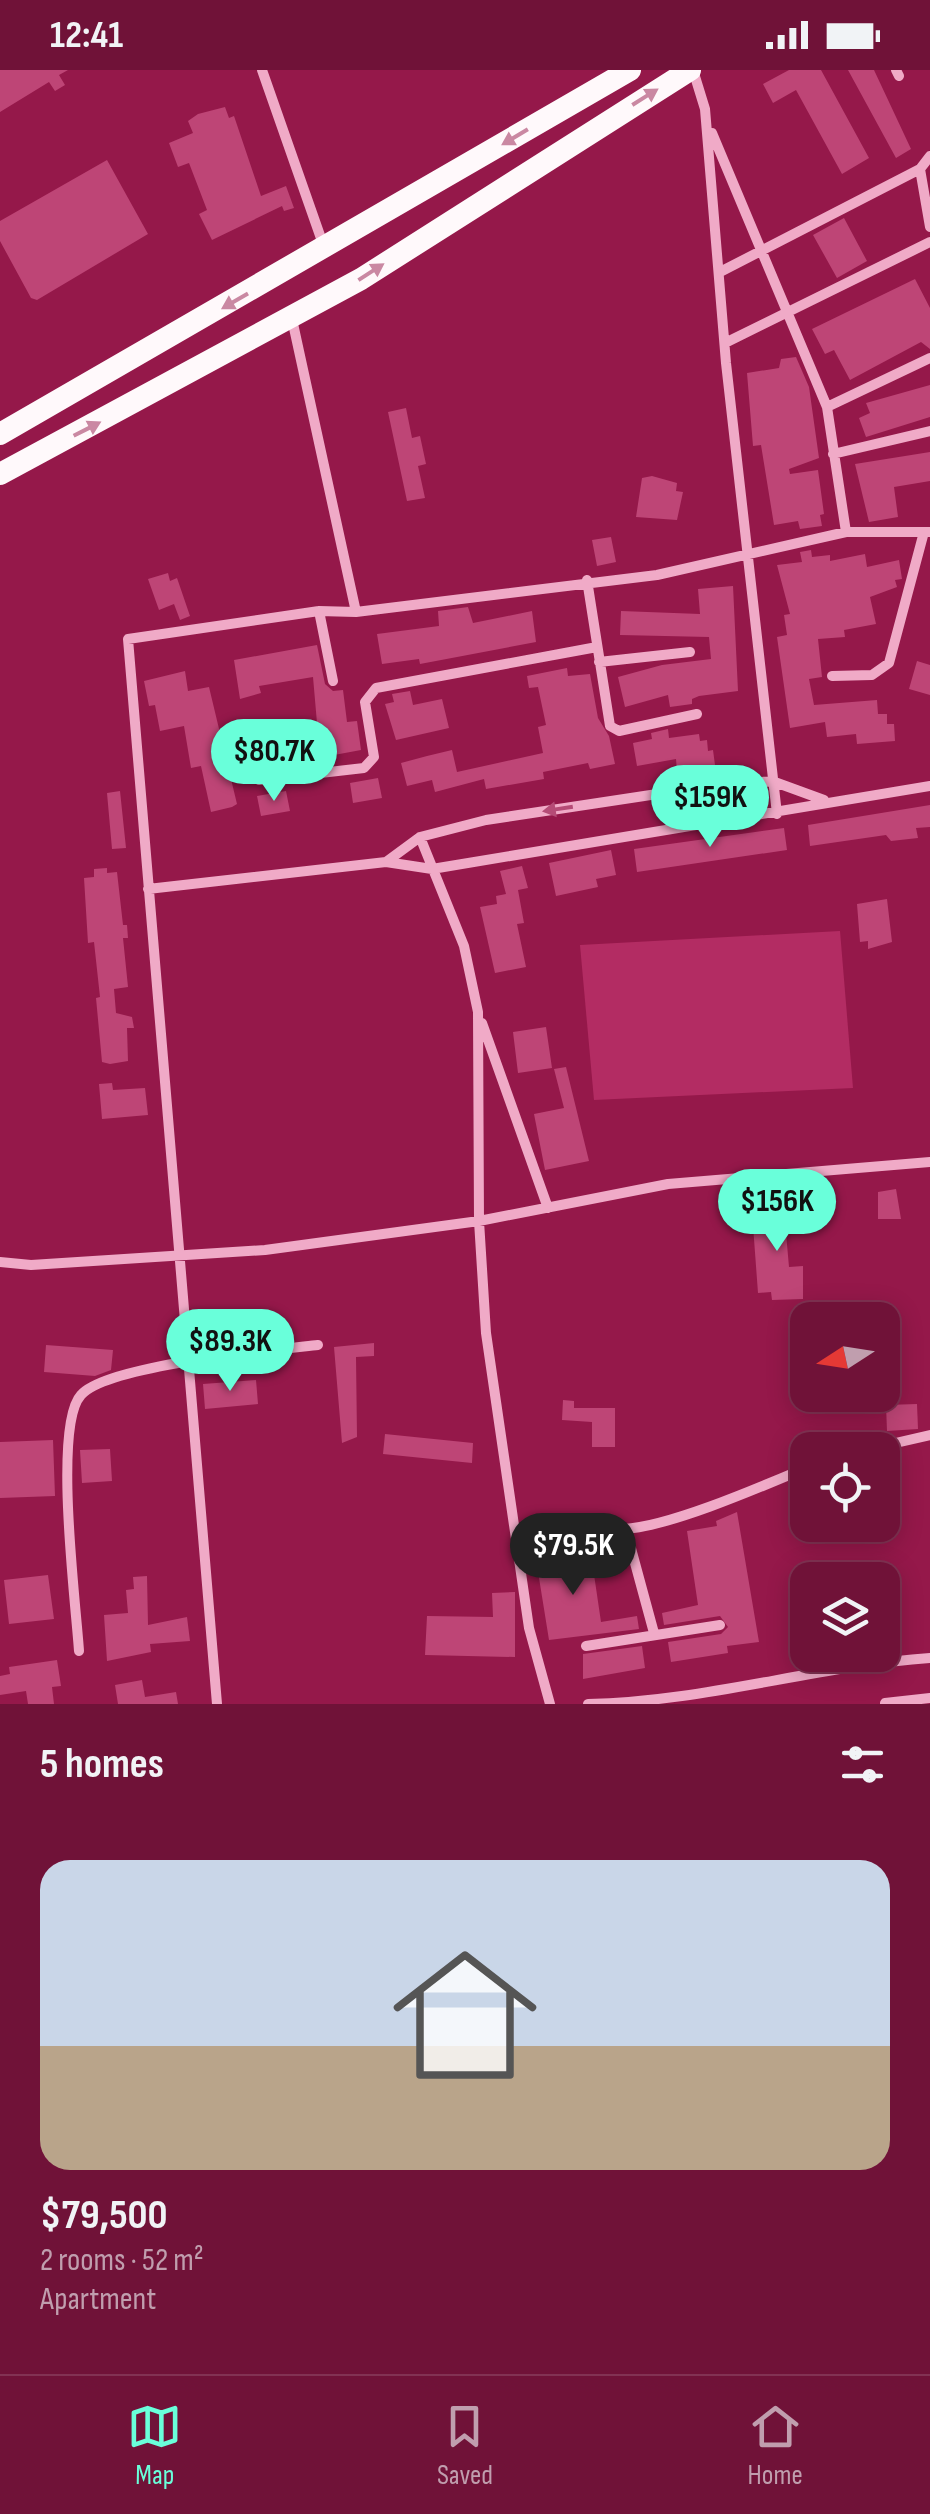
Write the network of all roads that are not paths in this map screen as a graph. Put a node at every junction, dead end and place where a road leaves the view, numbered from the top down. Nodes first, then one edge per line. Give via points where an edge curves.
1 (262, 70) edge
2 (630, 70) edge
3 (692, 70) edge
4 (706, 120) junction
5 (930, 156) edge
6 (920, 168) junction
7 (930, 227) edge
8 (930, 242) edge
9 (325, 250) junction
10 (762, 250) junction
11 (720, 272) junction
12 (790, 314) junction
13 (292, 319) junction
14 (725, 343) junction
15 (930, 358) edge
16 (827, 407) junction
17 (930, 431) edge
18 (0, 434) edge
19 (833, 454) junction
20 (0, 474) edge
21 (846, 532) junction
22 (927, 532) edge
23 (750, 553) junction
24 (587, 580) junction
25 (319, 611) junction
26 (356, 612) junction
27 (597, 646) junction
28 (690, 652) dead end
29 (599, 662) junction
30 (832, 676) dead end
31 (332, 681) dead end
32 (697, 714) dead end
33 (239, 726) dead end
34 (772, 781) junction
35 (930, 786) edge
36 (826, 800) junction
37 (777, 814) junction
38 (420, 837) junction
39 (386, 862) junction
40 (432, 869) junction
41 (148, 889) junction
42 (478, 1012) junction
43 (930, 1162) edge
44 (548, 1208) junction
45 (479, 1221) junction
46 (179, 1258) junction
47 (0, 1262) edge
48 (318, 1345) dead end
49 (188, 1360) junction
50 (930, 1435) edge
51 (900, 1442) edge
52 (790, 1474) edge
53 (626, 1530) junction
54 (516, 1536) junction
55 (720, 1625) dead end
56 (654, 1633) junction
57 (586, 1646) dead end
58 (79, 1651) dead end
59 (930, 1658) edge
60 (930, 1698) edge
61 (884, 1702) edge
62 (217, 1704) edge
63 (550, 1704) edge
64 (588, 1704) edge

1 - 9 street
2 -> 9 highway
3 - 4 street
13 -> 3 highway
4 - 10 street
4 - 11 street
5 - 6 street
6 - 7 street
6 - 10 street
8 - 12 street
9 -> 18 highway
10 - 11 street
10 - 12 street
11 - 14 street
12 - 14 street
12 - 16 street
20 -> 13 highway
13 - 26 street
14 - 23 street
15 - 16 street
16 - 19 street
17 - 19 street
19 - 21 street
21 - 22 street
21 - 23 street
22 - 30 street via 889,663 872,675
23 - 24 street via 657,574
23 - 34 street
24 - 26 street
24 - 27 street
25 - 26 street
25 - 31 street
25 - 41 street via 128,639
27 - 29 street
27 - 33 street via 376,688 365,702 374,757 364,768 258,780 248,772
28 - 29 street
29 - 32 street via 614,730
34 - 36 street
34 - 37 street
34 -> 38 street via 486,820
35 - 36 street
36 - 37 street
37 - 40 street
38 - 39 street
38 - 40 street
39 - 40 street
39 - 41 street
40 - 42 street via 464,946
41 - 46 street
42 - 44 street
42 - 45 street
43 - 44 street via 668,1184
44 - 45 street
45 - 46 street
45 - 54 street via 486,1333
46 - 47 street
46 - 49 street
48 - 49 street
49 - 58 street via 90,1386 77,1398 66,1444
49 - 62 street
50 - 51 street
52 - 53 street
53 - 54 street
53 - 56 street
54 - 63 street via 529,1628
55 - 56 street
56 - 57 street
59 - 64 street
60 - 61 street

